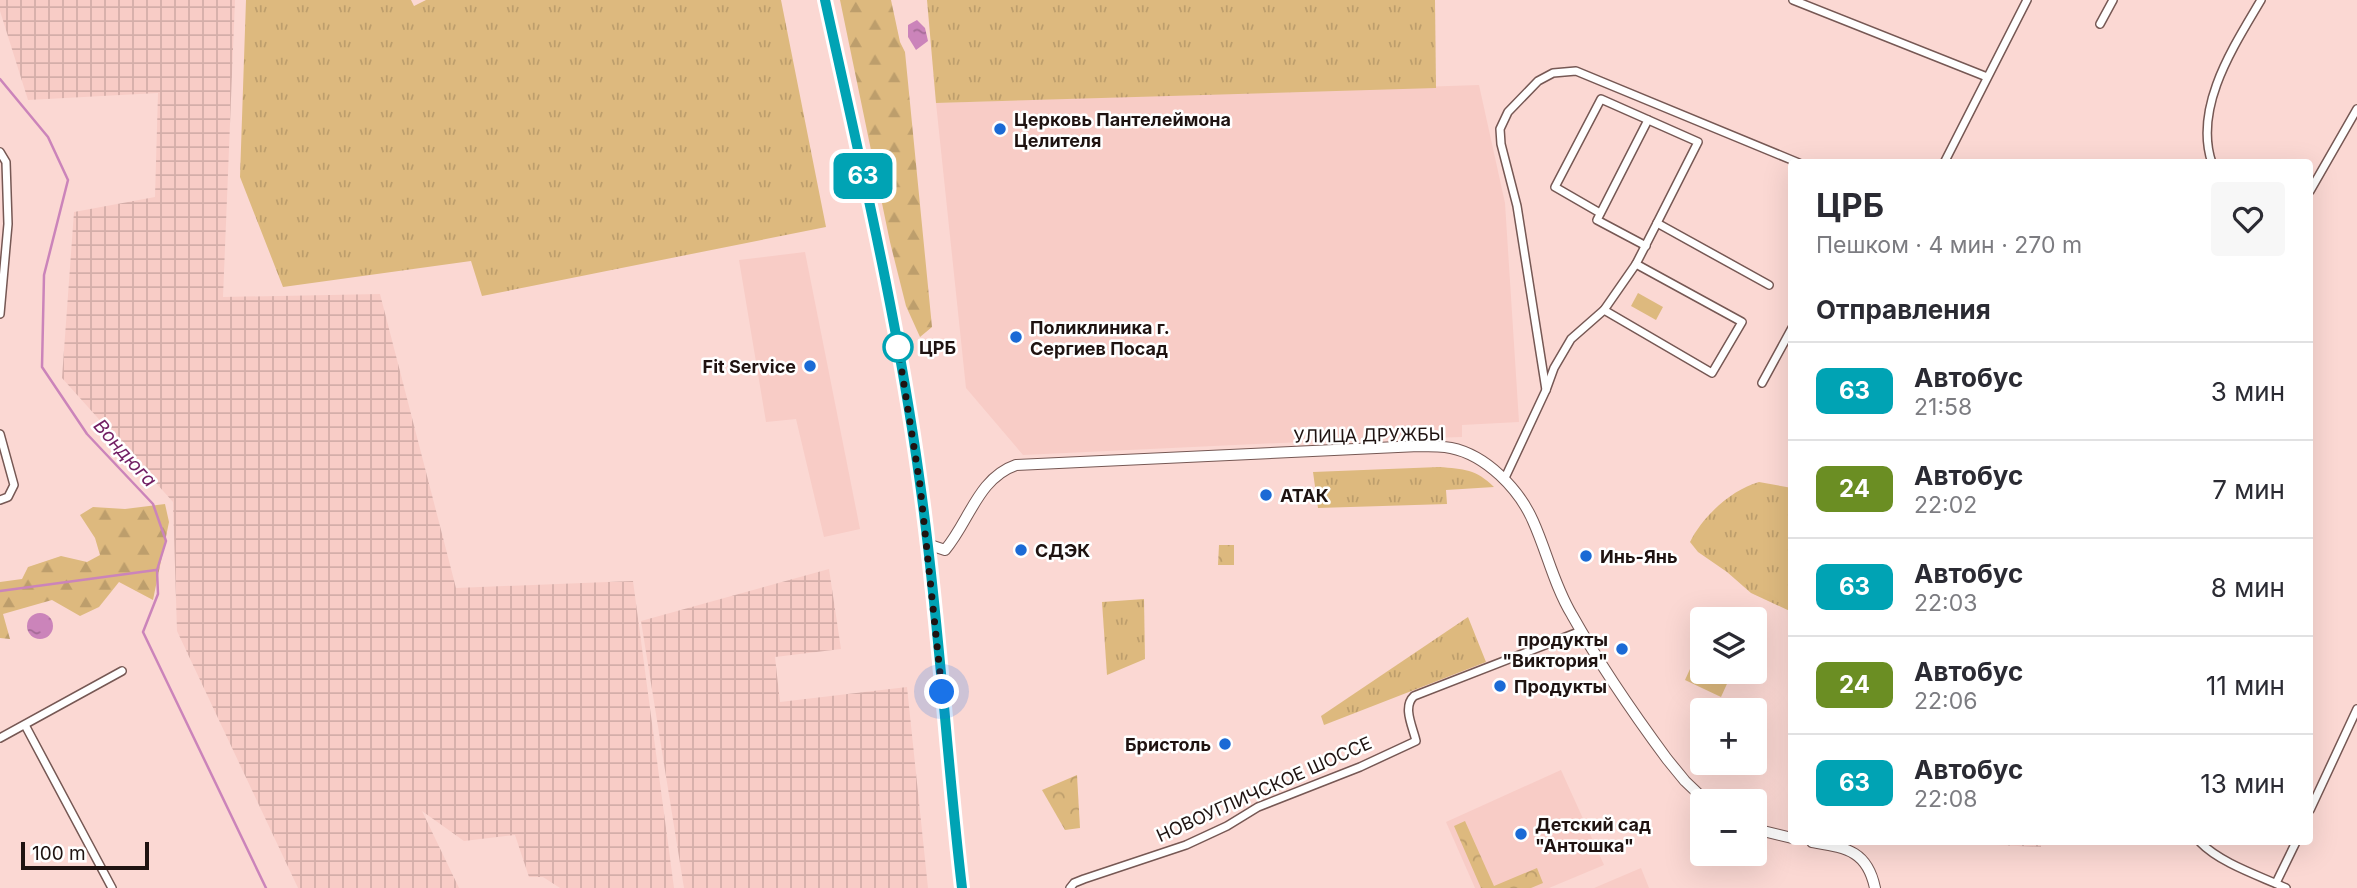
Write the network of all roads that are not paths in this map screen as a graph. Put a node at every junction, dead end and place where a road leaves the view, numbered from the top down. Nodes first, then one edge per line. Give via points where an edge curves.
1 (825, 0) edge
2 (1793, 0) edge
3 (2027, 0) edge
4 (2113, 0) edge
5 (2261, 0) edge
6 (2100, 24) dead end
7 (1987, 77) junction
8 (2357, 109) edge
9 (1648, 120) junction
10 (0, 152) edge
11 (1789, 159) edge
12 (1946, 159) edge
13 (2211, 159) edge
14 (2313, 186) edge
15 (1600, 213) junction
16 (1657, 223) junction
17 (1646, 246) junction
18 (1636, 264) junction
19 (1769, 285) dead end
20 (1604, 310) junction
21 (0, 314) edge
22 (1788, 335) edge
23 (1762, 383) dead end
24 (1546, 390) junction
25 (0, 434) edge
26 (1504, 480) junction
27 (0, 500) edge
28 (927, 544) junction
29 (945, 550) junction
30 (930, 568) junction
31 (1581, 631) junction
32 (122, 671) dead end
33 (2357, 709) edge
34 (24, 725) junction
35 (0, 738) edge
36 (1694, 789) edge
37 (2313, 804) edge
38 (1767, 832) edge
39 (1788, 837) edge
40 (1827, 845) edge
41 (2204, 845) edge
42 (2294, 845) edge
43 (2276, 883) junction
44 (112, 888) edge
45 (962, 888) edge
46 (1070, 888) edge
47 (1875, 888) edge
48 (2286, 888) edge

1 - 28 main road via 887,286
2 - 7 street
3 - 7 street
4 - 6 street
5 - 13 street via 2222,68 2208,117
7 - 12 street
8 - 14 street
9 - 15 street
9 - 15 street via 1601,99 1555,187
9 - 16 street via 1698,142
10 - 21 street via 6,162 8,224
11 - 24 street via 1576,71 1553,72 1538,81 1508,112 1500,129
15 - 17 street via 1597,220
16 - 17 street
16 - 19 street
17 - 18 street
18 - 20 street
18 - 20 street via 1742,322 1712,373
20 - 24 street via 1571,339
22 - 23 street
24 - 26 street
25 - 27 street via 13,480 12,492
26 - 29 street, УЛИЦА ДРУЖБЫ via 1469,454 1440,447 1016,465 991,479
26 - 31 street, УЛИЦА ДРУЖБЫ via 1529,512 1562,597
28 - 29 street
28 - 30 main road
29 - 30 street, УЛИЦА ДРУЖБЫ
30 - 45 main road
31 - 36 street, УЛИЦА ДРУЖБЫ via 1667,759
31 - 46 street, НОВОУГЛИЧСКОЕ ШОССЕ via 1414,696 1408,711 1416,741 1258,807 1186,845 1084,879
32 - 34 street
33 - 37 street
34 - 35 street
34 - 44 street
38 - 39 street
40 - 47 street via 1860,856
41 - 43 street
42 - 43 street
43 - 48 street

